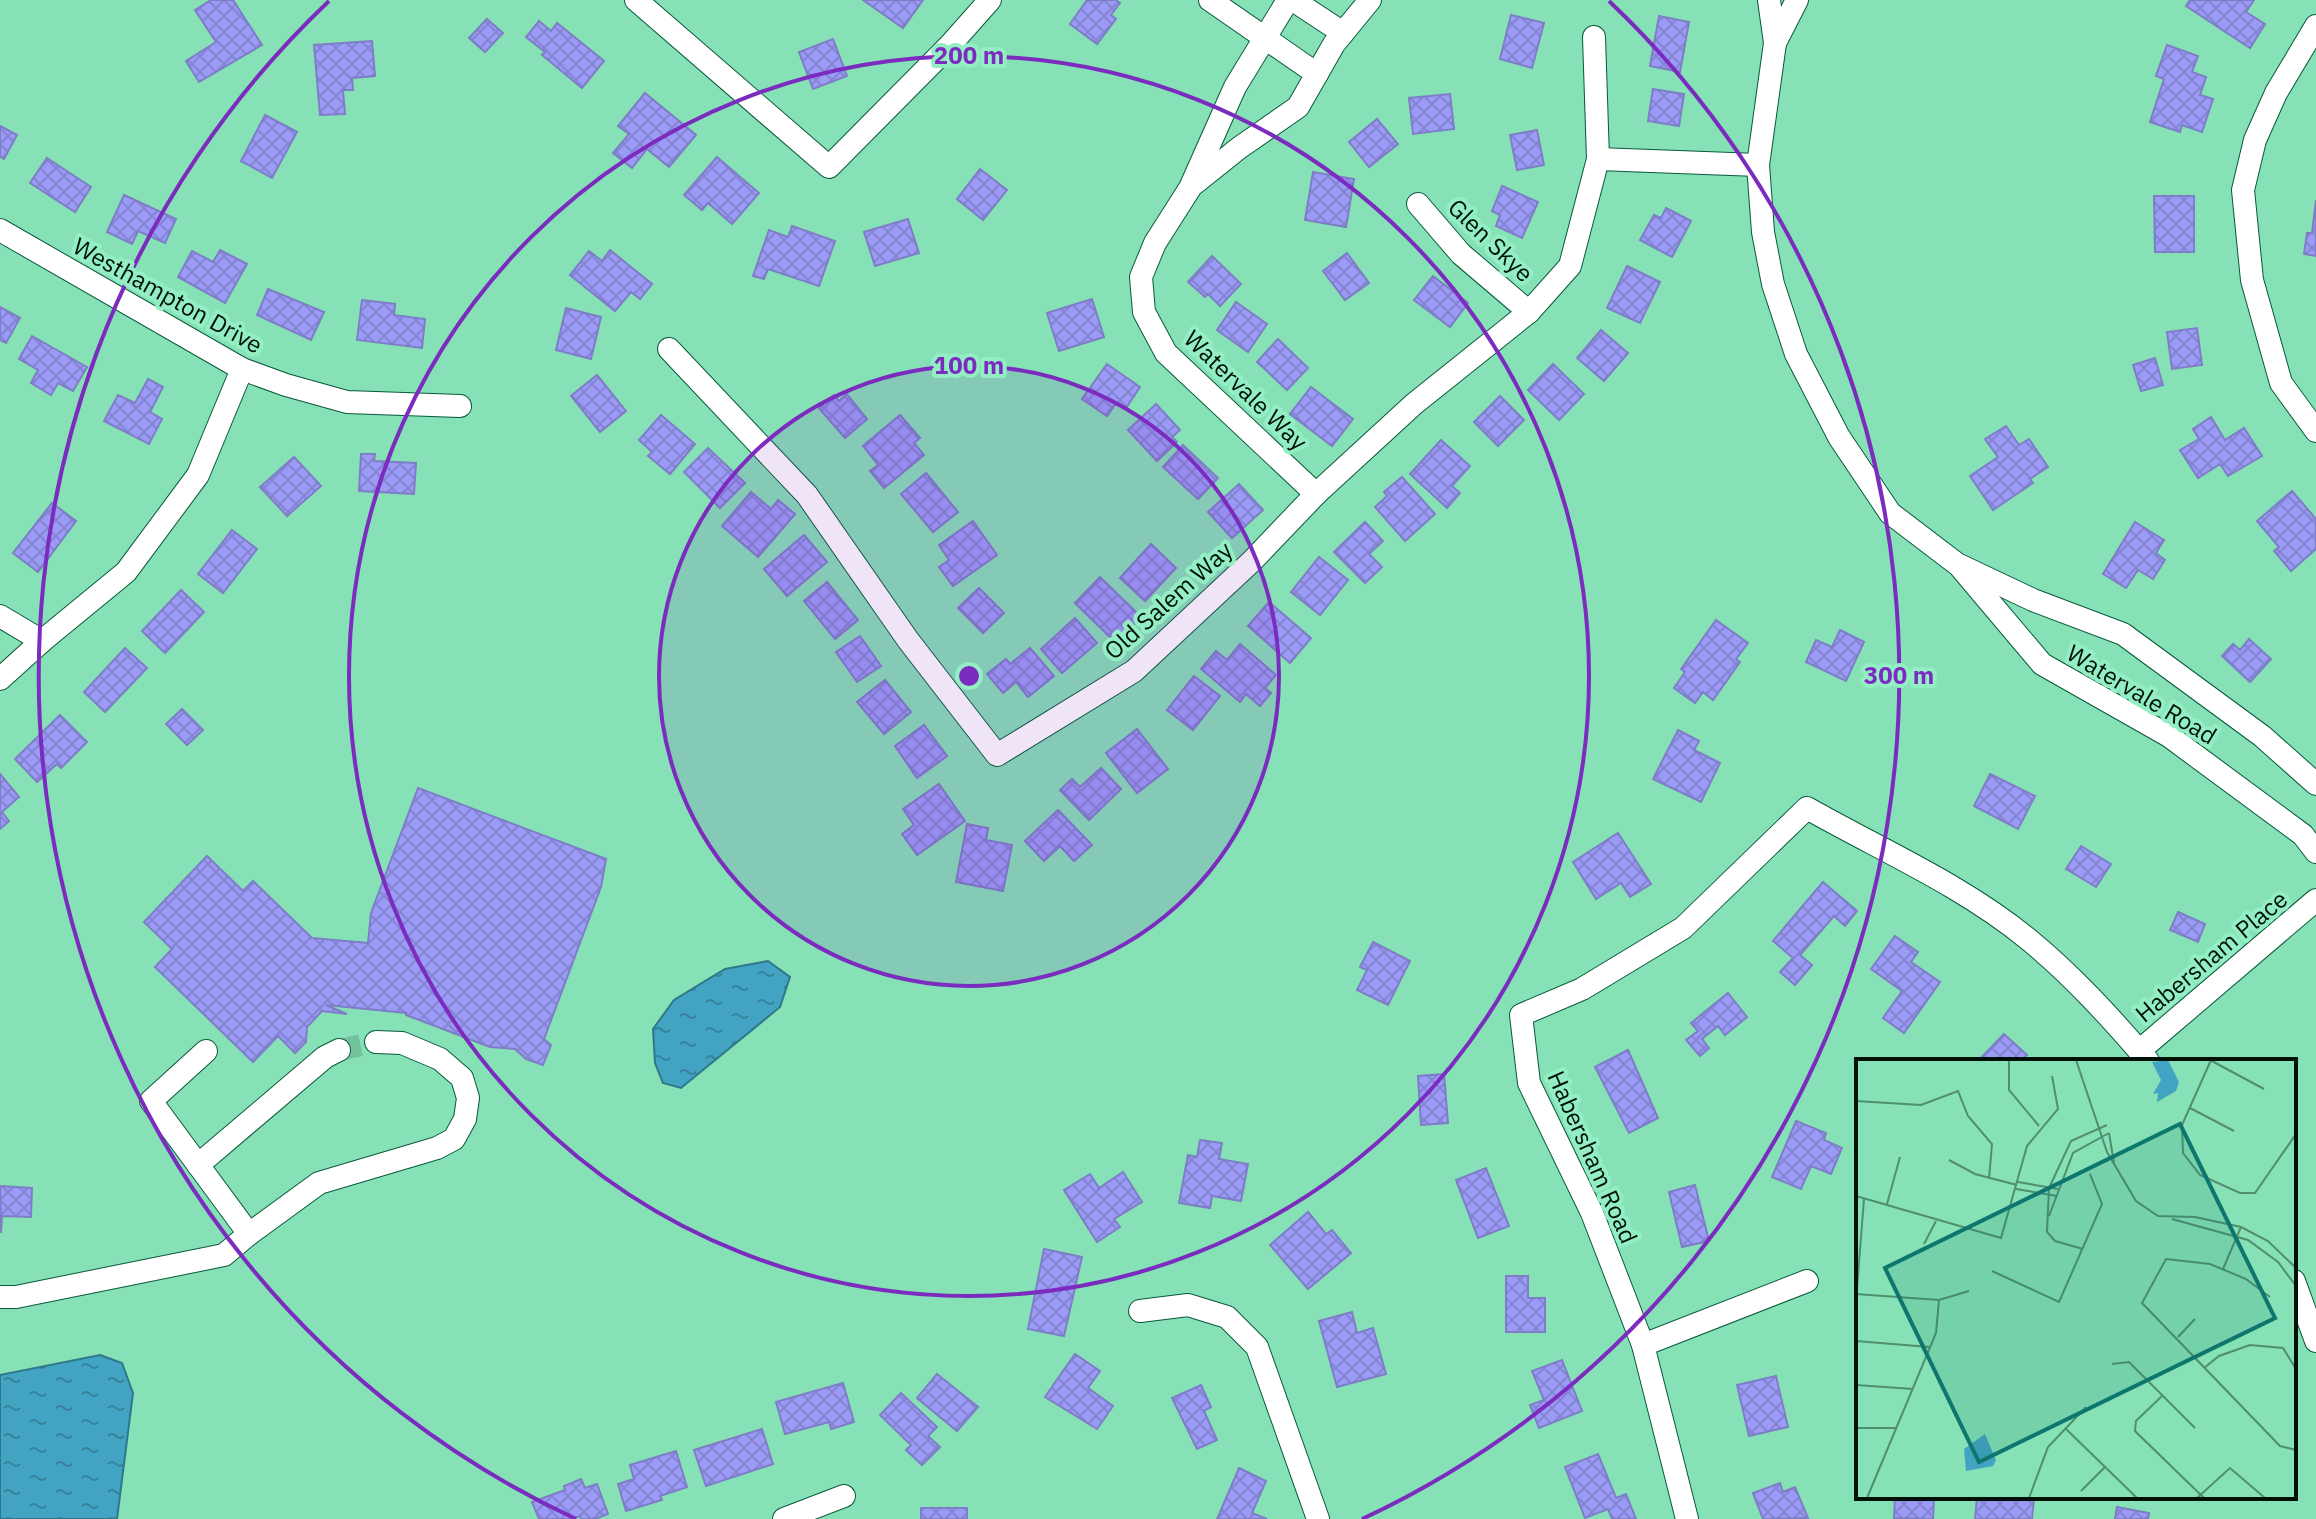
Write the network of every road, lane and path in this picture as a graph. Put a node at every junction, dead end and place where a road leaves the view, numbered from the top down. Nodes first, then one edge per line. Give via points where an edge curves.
1 (636, 0) edge
2 (990, 0) edge
3 (1210, 0) edge
4 (1290, 0) edge
5 (1370, 0) edge
6 (1769, 0) edge
7 (1797, 0) edge
8 (2316, 26) edge
9 (1343, 33) junction
10 (1594, 37) dead end
11 (1264, 39) junction
12 (1775, 43) junction
13 (1317, 74) junction
14 (1598, 159) junction
15 (1758, 165) junction
16 (1190, 188) junction
17 (1418, 204) dead end
18 (0, 230) edge
19 (1529, 312) junction
20 (669, 349) dead end
21 (242, 369) junction
22 (460, 406) dead end
23 (2316, 431) edge
24 (1316, 494) junction
25 (1957, 564) junction
26 (0, 616) edge
27 (42, 641) junction
28 (0, 679) edge
29 (2316, 784) edge
30 (2316, 852) edge
31 (2316, 900) edge
32 (376, 1042) tunnel mouth
33 (339, 1050) tunnel mouth
34 (206, 1051) dead end
35 (2144, 1056) edge
36 (198, 1165) junction
37 (249, 1234) junction
38 (1807, 1281) dead end
39 (2296, 1286) edge
40 (0, 1297) edge
41 (1140, 1311) dead end
42 (2316, 1341) edge
43 (1643, 1345) junction
44 (844, 1496) dead end
45 (784, 1519) edge
46 (1318, 1519) edge
47 (1687, 1519) edge

1 - 2 street via 829,167
3 - 11 street
4 - 9 street
4 - 11 street, Watervale Way
5 - 9 street, Watervale Way
6 - 12 street, Watervale Road
7 - 12 street, Watervale Road
8 - 23 street via 2255,140 2243,190 2252,280 2281,383
9 - 13 street, Watervale Way
10 - 14 street, Old Salem Way
11 - 13 street
11 - 16 street, Watervale Way via 1235,87
12 - 15 street, Watervale Road
13 - 16 street, Watervale Way via 1298,107
14 - 15 street
14 - 19 street, Old Salem Way via 1570,266
15 - 25 street, Watervale Road via 1773,284 1796,354 1839,437 1890,513
16 - 24 street, Watervale Way via 1155,243 1141,277 1144,312 1166,353
17 - 19 street, Glen Skye via 1461,254
18 - 21 street, Westhampton Drive
19 - 24 street, Old Salem Way via 1414,404
20 - 24 street, Old Salem Way via 807,495 908,640 997,755 1134,671
21 - 22 street, Westhampton Drive via 347,402
21 - 27 street via 198,475 126,572
25 - 29 street, Watervale Road via 2123,634 2262,736
25 - 30 street, Watervale Road via 2042,664 2169,736 2265,805
26 - 27 street
27 - 28 street
31 - 35 street, Habersham Place
32 - 37 street via 402,1043 440,1059 462,1078 468,1098 454,1139 319,1183
33 - 36 street
34 - 36 street via 151,1101
35 - 43 street, Habersham Road via 2072,977 2027,938 1975,901 1807,808 1683,928 1582,989 1521,1015 1529,1083 1592,1213
36 - 37 street
37 - 40 street via 224,1255
38 - 43 street
39 - 42 street
41 - 46 street via 1188,1305 1227,1317 1257,1347
43 - 47 street, Habersham Road
44 - 45 street

